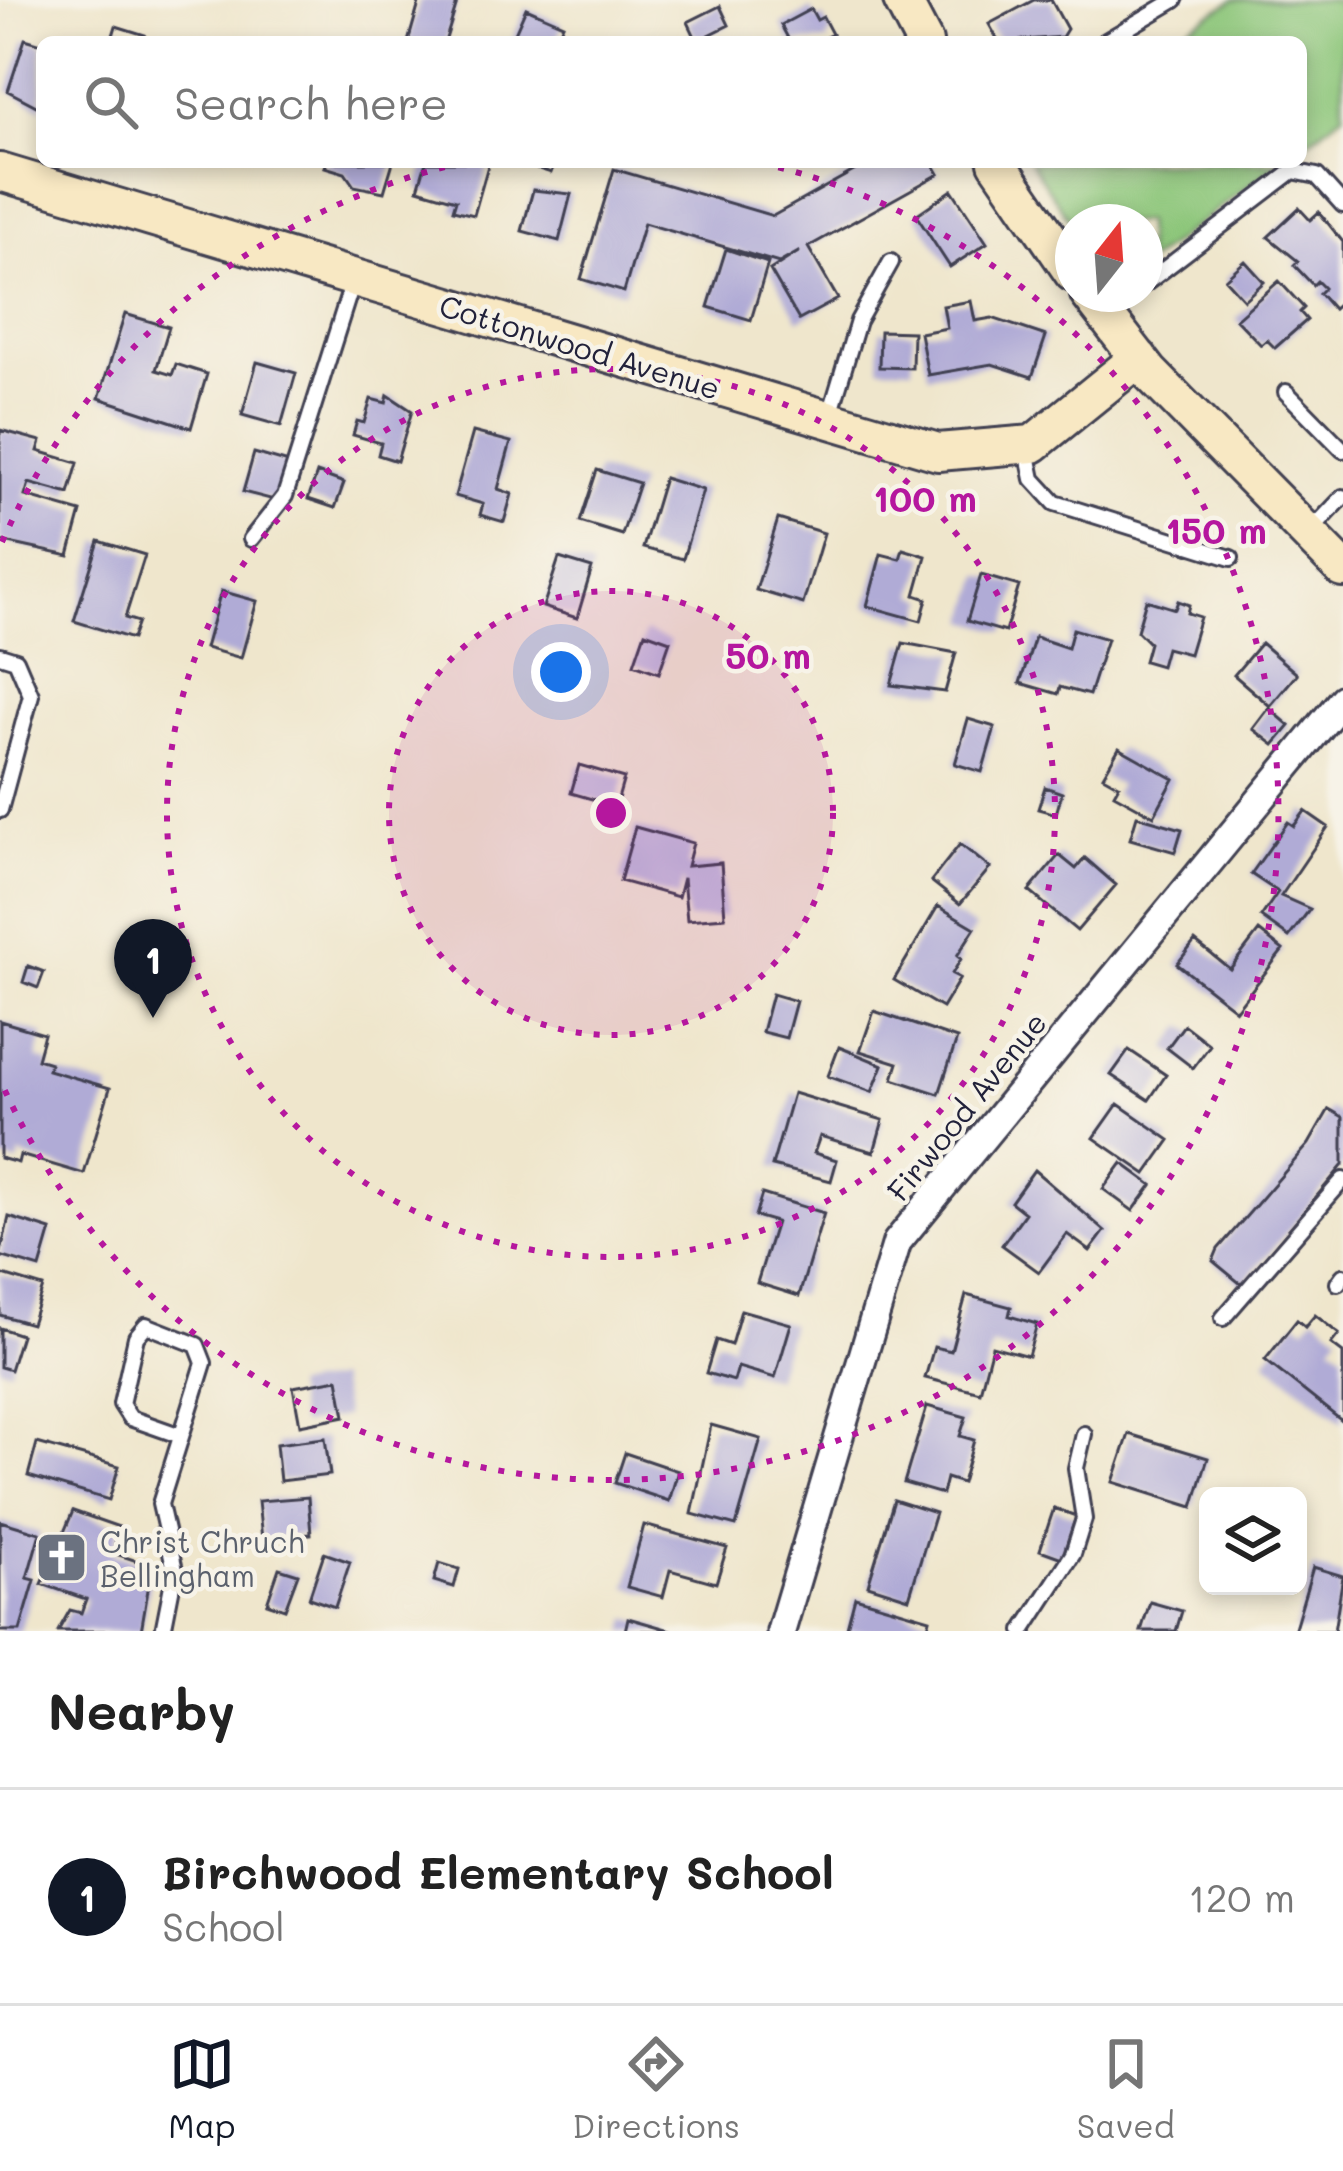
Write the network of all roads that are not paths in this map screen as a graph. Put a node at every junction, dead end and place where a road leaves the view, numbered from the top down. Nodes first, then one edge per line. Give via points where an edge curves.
1 (902, 0) edge
2 (1175, 0) edge
3 (921, 36) edge
4 (1114, 36) edge
5 (1001, 168) edge
6 (1, 175) edge
7 (1343, 205) edge
8 (1055, 247) edge
9 (891, 262) dead end
10 (1163, 270) edge
11 (355, 278) junction
12 (1115, 312) edge
13 (1139, 358) junction
14 (1286, 392) dead end
15 (829, 420) junction
16 (1026, 445) junction
17 (1343, 450) edge
18 (1343, 497) edge
19 (1307, 535) junction
20 (251, 539) dead end
21 (1232, 558) dead end
22 (1343, 569) edge
23 (0, 655) edge
24 (1343, 699) edge
25 (0, 810) edge
26 (1343, 1180) edge
27 (1223, 1318) dead end
28 (1084, 1434) dead end
29 (181, 1436) junction
30 (163, 1631) edge
31 (782, 1631) edge
32 (1023, 1631) edge

1 - 3 street
2 - 4 lane
5 - 8 street
6 - 11 street, Cottonwood Avenue
7 - 10 lane via 1318,176 1293,171
9 - 15 lane via 858,321
11 - 15 street, Cottonwood Avenue
11 - 20 lane via 285,496
12 - 13 street
13 - 16 street
13 - 19 street
14 - 17 lane
15 - 16 street, Cottonwood Avenue via 938,452
16 - 21 lane via 1033,479 1055,503
18 - 19 lane
19 - 22 street
23 - 25 lane via 16,660 31,695
24 - 31 street, Firwood Avenue via 897,1242
26 - 27 lane
28 - 32 lane via 1076,1468 1084,1519 1073,1554
29 - 29 lane via 204,1363 197,1345 146,1325 121,1404 130,1418
29 - 30 lane via 160,1504 175,1570

